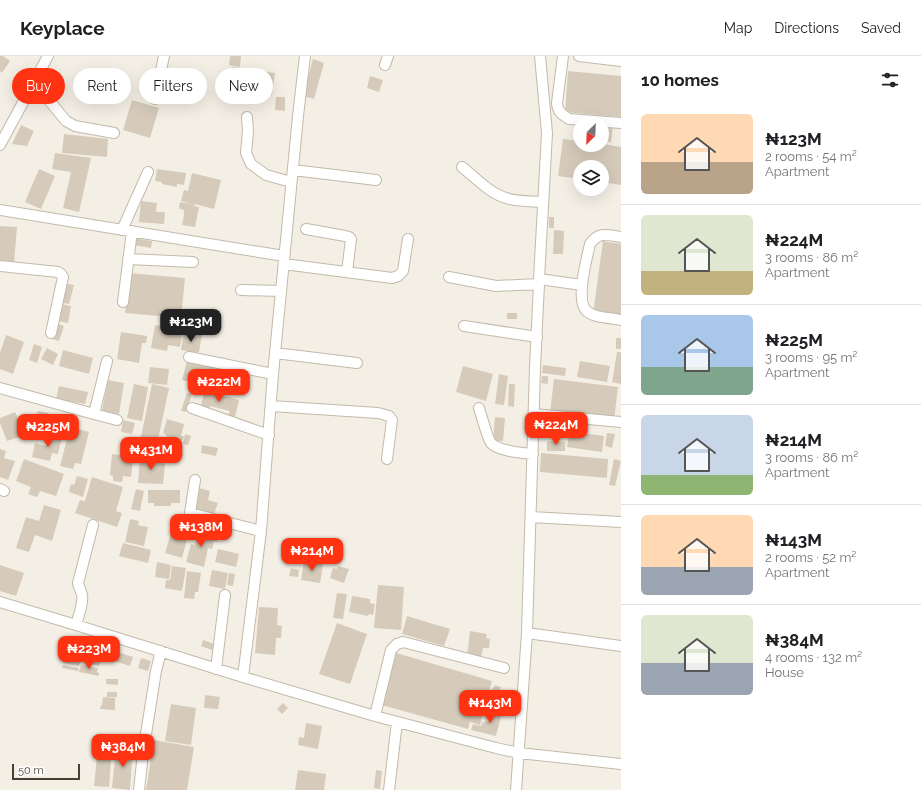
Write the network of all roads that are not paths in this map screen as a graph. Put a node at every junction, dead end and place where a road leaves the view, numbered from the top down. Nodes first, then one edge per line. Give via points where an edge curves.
1 (48, 56) edge
2 (164, 56) edge
3 (305, 56) edge
4 (540, 56) edge
5 (563, 56) edge
6 (580, 56) edge
7 (621, 61) edge
8 (42, 68) edge
9 (162, 68) edge
10 (22, 104) edge
11 (52, 104) edge
12 (247, 117) dead end
13 (621, 123) edge
14 (114, 133) dead end
15 (0, 145) edge
16 (462, 167) dead end
17 (293, 170) junction
18 (148, 172) dead end
19 (376, 180) dead end
20 (291, 182) junction
21 (543, 202) junction
22 (0, 210) edge
23 (306, 229) dead end
24 (127, 230) junction
25 (621, 237) edge
26 (408, 239) dead end
27 (128, 259) junction
28 (284, 260) junction
29 (193, 262) dead end
30 (0, 266) edge
31 (347, 272) junction
32 (449, 277) dead end
33 (539, 281) junction
34 (582, 286) junction
35 (241, 290) dead end
36 (281, 291) junction
37 (123, 302) dead end
38 (621, 320) edge
39 (464, 326) dead end
40 (51, 333) dead end
41 (537, 338) junction
42 (275, 352) junction
43 (189, 357) dead end
44 (107, 361) dead end
45 (357, 363) dead end
46 (273, 374) junction
47 (0, 388) edge
48 (271, 406) junction
49 (192, 408) dead end
50 (479, 408) dead end
51 (94, 414) junction
52 (534, 414) junction
53 (117, 420) dead end
54 (621, 422) edge
55 (269, 435) junction
56 (533, 454) junction
57 (387, 459) dead end
58 (195, 480) dead end
59 (531, 517) junction
60 (621, 522) edge
61 (93, 525) dead end
62 (261, 531) junction
63 (225, 595) dead end
64 (0, 602) edge
65 (76, 624) junction
66 (527, 633) junction
67 (621, 646) edge
68 (161, 651) junction
69 (504, 668) dead end
70 (216, 669) junction
71 (243, 678) junction
72 (375, 716) junction
73 (397, 722) junction
74 (518, 753) junction
75 (621, 764) edge
76 (139, 790) edge
77 (389, 790) edge
78 (516, 790) edge

1 - 8 street
2 - 9 street
3 - 17 street
4 - 21 street via 547,133
5 - 13 street via 558,110 569,119
6 - 7 street
10 - 15 street
11 - 14 street via 66,122
12 - 20 street via 246,153 251,164 266,175
16 - 21 street via 504,197
17 - 19 street
17 - 20 street
18 - 24 street
20 - 28 street
21 - 33 street
22 - 24 street
23 - 31 street via 351,239
24 - 27 street
24 - 28 street
25 - 34 street via 599,235 594,238 590,244
26 - 31 street via 404,271 398,276 392,278
27 - 29 street
27 - 37 street
28 - 31 street
28 - 36 street
30 - 40 street via 62,274
32 - 33 street via 496,286
33 - 34 street
33 - 41 street
34 - 38 street via 584,308 588,313
35 - 36 street
36 - 42 street
39 - 41 street
41 - 52 street
42 - 45 street
42 - 46 street
43 - 46 street
44 - 51 street
46 - 48 street
47 - 51 street
48 - 55 street
48 - 57 street via 378,413 389,416 392,420
49 - 55 street
50 - 56 street via 490,443 502,449
51 - 53 street
52 - 54 street
52 - 56 street
55 - 62 street
56 - 59 street
58 - 62 street via 190,512
59 - 60 street
59 - 66 street
61 - 65 street via 78,583 83,599
62 - 71 street
63 - 70 street
64 - 65 street
65 - 68 street
66 - 67 street
66 - 74 street
68 - 70 street
68 - 76 street
69 - 72 street via 404,642 397,644 391,650
70 - 71 street
71 - 72 street
72 - 73 street
73 - 74 street
73 - 77 street
74 - 75 street
74 - 78 street

